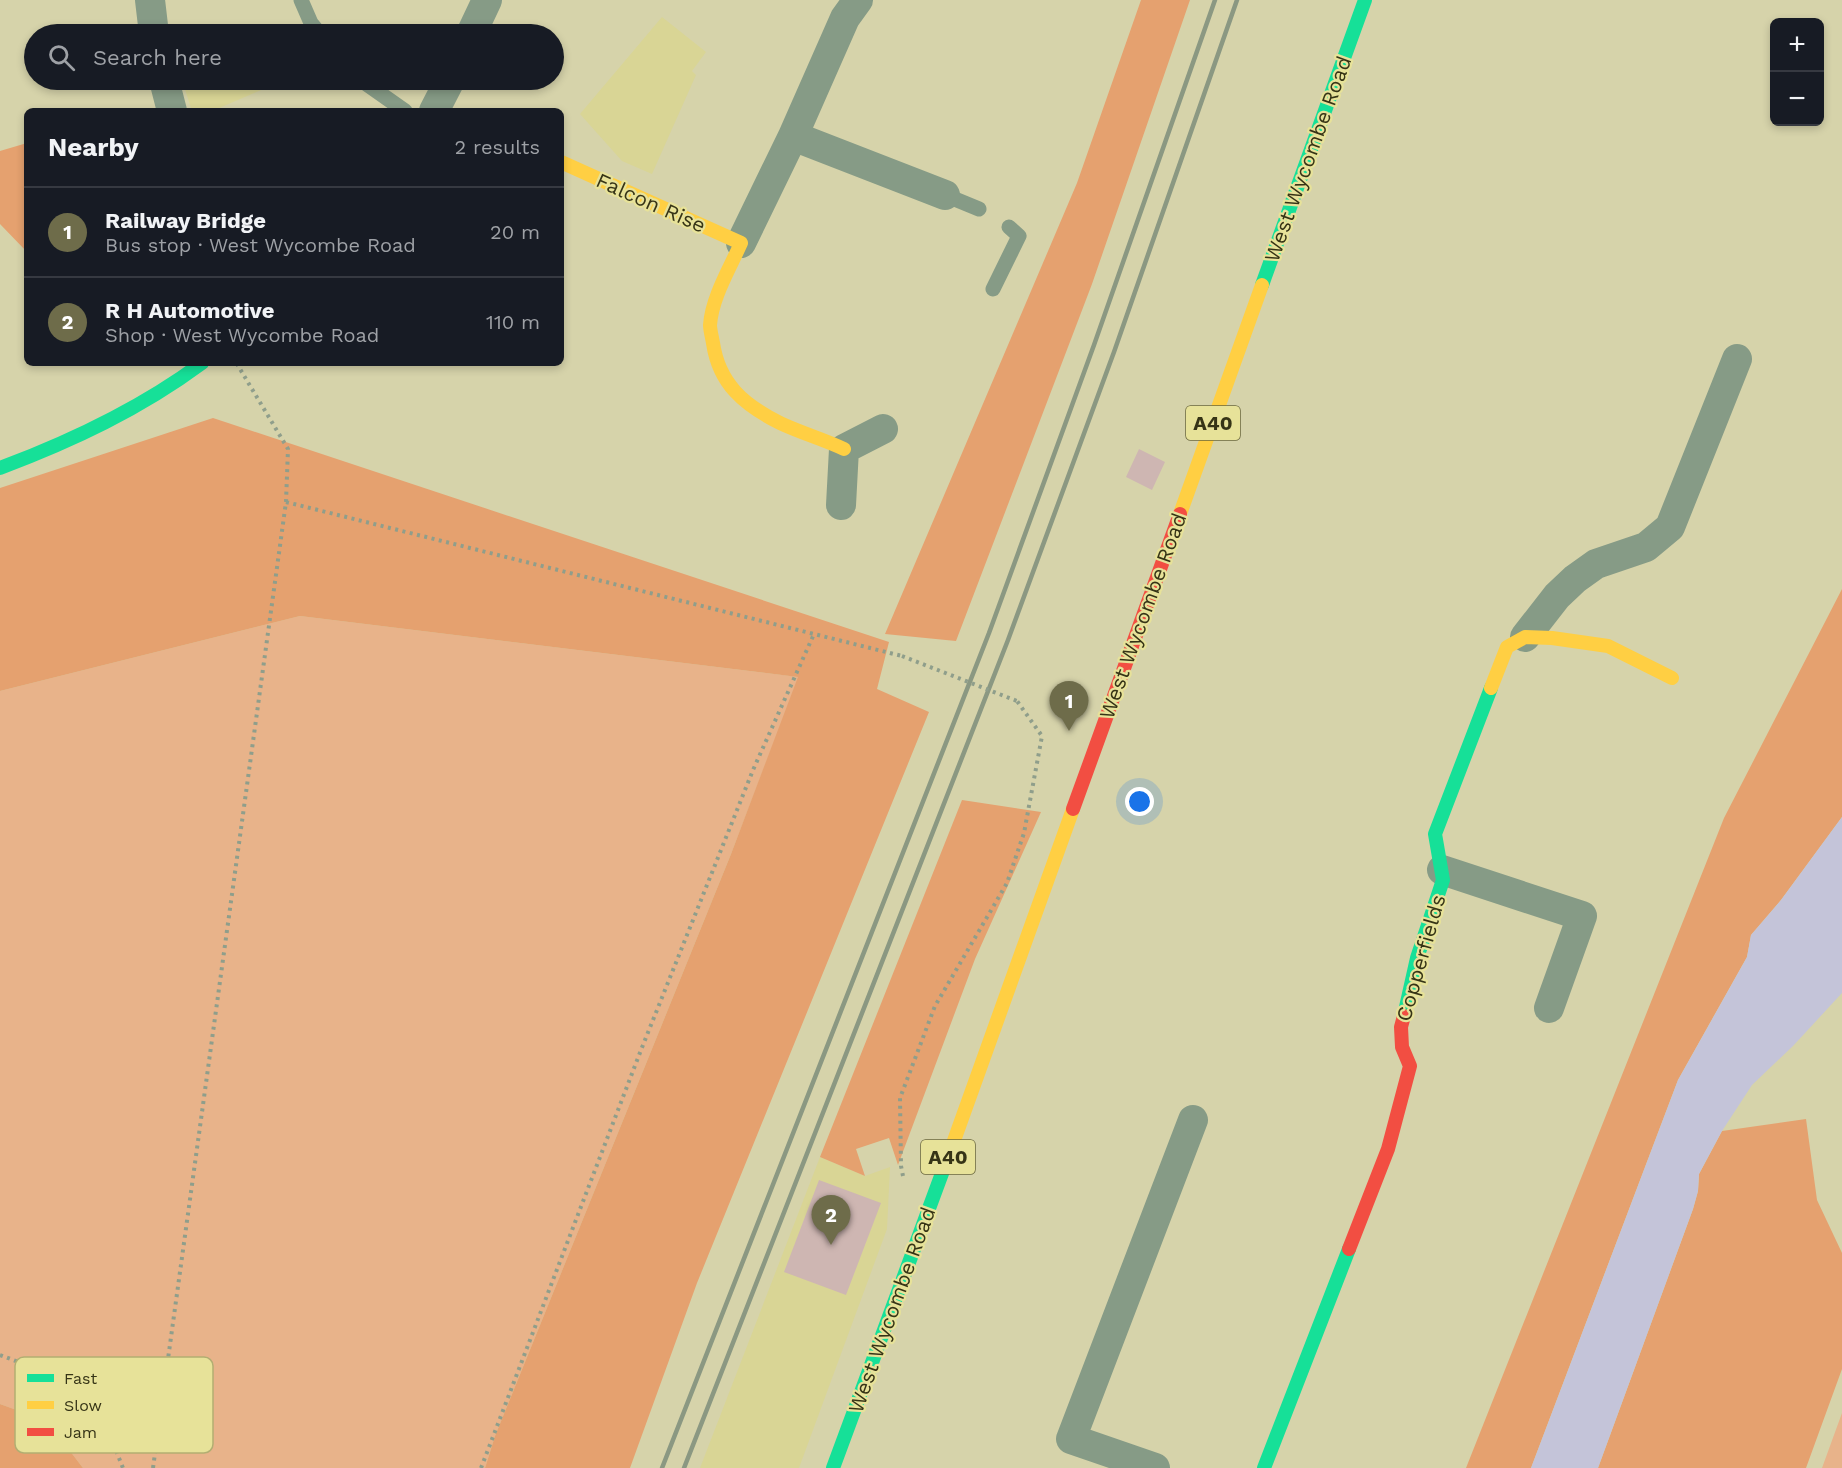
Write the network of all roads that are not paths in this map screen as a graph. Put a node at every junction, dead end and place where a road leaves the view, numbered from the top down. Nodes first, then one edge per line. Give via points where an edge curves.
1 (150, 0) edge
2 (301, 0) edge
3 (487, 0) edge
4 (858, 0) edge
5 (1365, 0) edge
6 (153, 24) edge
7 (312, 24) edge
8 (476, 24) edge
9 (167, 90) edge
10 (375, 90) edge
11 (447, 90) edge
12 (171, 108) edge
13 (401, 108) edge
14 (440, 108) edge
15 (793, 136) junction
16 (564, 163) edge
17 (945, 195) joint
18 (978, 209) dead end
19 (1010, 227) dead end
20 (741, 243) junction
21 (993, 289) dead end
22 (1737, 359) dead end
23 (198, 366) edge
24 (883, 429) dead end
25 (844, 449) junction
26 (0, 468) edge
27 (841, 505) dead end
28 (1525, 637) junction
29 (1672, 678) dead end
30 (1442, 870) junction
31 (1549, 1008) dead end
32 (1193, 1120) dead end
33 (833, 1468) edge
34 (1155, 1468) edge
35 (1264, 1468) edge

1 - 6 street
2 - 7 lane
3 - 8 street
4 - 15 street via 845,18
5 - 33 main road, West Wycombe Road / A40
9 - 12 street
10 - 13 lane
11 - 14 street
15 - 17 street
15 - 20 street
16 - 20 main road, Falcon Rise
17 - 18 lane
19 - 21 lane via 1019,236
20 - 25 main road via 718,294 710,325 715,359 728,385 752,407 782,424
22 - 28 street via 1670,527 1646,547 1596,564 1575,579
23 - 26 main road via 100,426
24 - 25 street
25 - 27 street
28 - 29 main road via 1608,646
28 - 30 main road, Copperfields via 1507,647 1435,834
30 - 31 street via 1582,916
30 - 35 main road, Copperfields via 1443,879 1401,1027 1402,1047 1410,1066 1388,1149
32 - 34 street via 1071,1439

